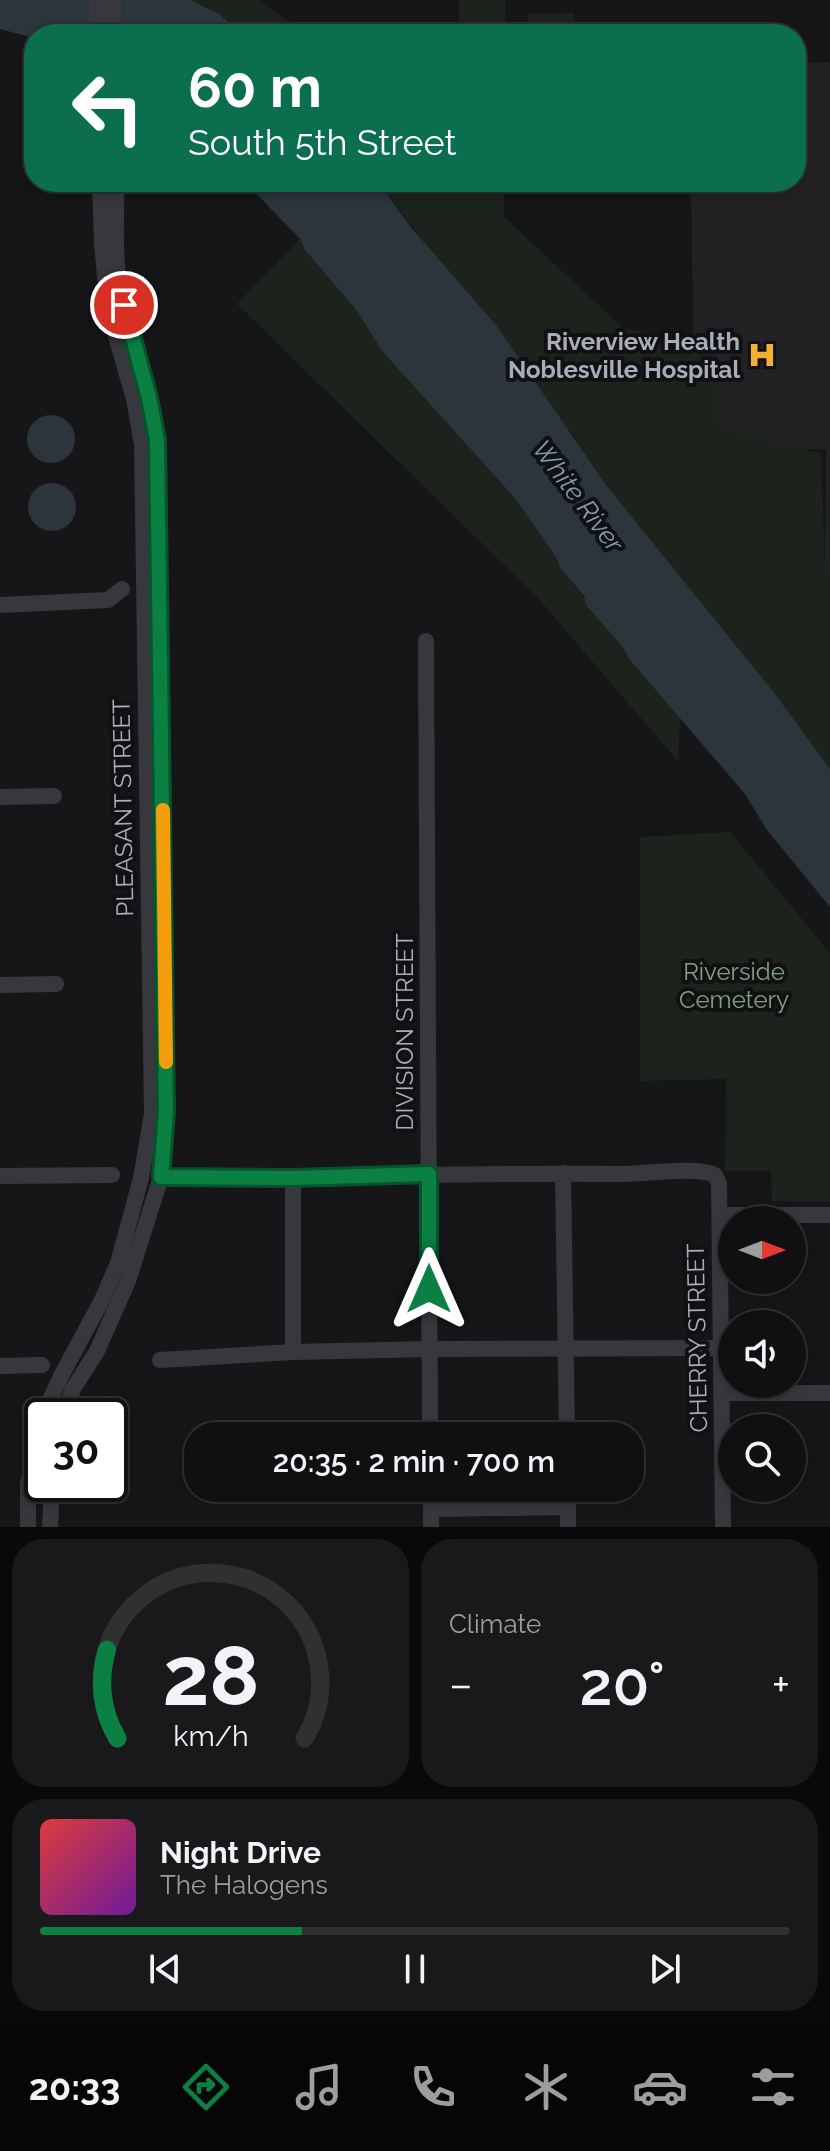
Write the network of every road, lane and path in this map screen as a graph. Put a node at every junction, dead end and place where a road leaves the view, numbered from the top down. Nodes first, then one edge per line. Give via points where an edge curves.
1 (97, 0) edge
2 (113, 0) edge
3 (97, 24) edge
4 (113, 24) edge
5 (102, 192) edge
6 (115, 192) edge
7 (110, 243) junction
8 (122, 589) dead end
9 (0, 605) edge
10 (426, 641) dead end
11 (54, 796) dead end
12 (0, 797) edge
13 (56, 984) dead end
14 (0, 985) edge
15 (563, 1173) junction
16 (429, 1174) junction
17 (112, 1175) dead end
18 (0, 1176) edge
19 (161, 1177) junction
20 (293, 1178) junction
21 (720, 1206) edge
22 (806, 1215) edge
23 (830, 1215) edge
24 (566, 1348) junction
25 (718, 1348) edge
26 (430, 1349) junction
27 (293, 1352) junction
28 (160, 1360) dead end
29 (42, 1365) dead end
30 (0, 1366) edge
31 (806, 1393) edge
32 (830, 1393) edge
33 (52, 1398) edge
34 (70, 1398) edge
35 (722, 1398) edge
36 (430, 1422) edge
37 (567, 1422) edge
38 (28, 1502) edge
39 (51, 1502) edge
40 (431, 1502) edge
41 (568, 1502) edge
42 (568, 1507) junction
43 (431, 1509) junction
44 (28, 1527) edge
45 (50, 1527) edge
46 (431, 1527) edge
47 (568, 1527) edge
48 (723, 1527) edge

1 - 3 street
2 - 4 street
5 - 7 street, PLEASANT STREET
6 - 7 street, PLEASANT STREET
7 - 19 street, PLEASANT STREET via 157,440 166,1096
7 - 33 street, PLEASANT STREET via 108,308 142,445 152,1114 118,1263
8 - 9 street via 108,600
10 - 16 street, DIVISION STREET
11 - 12 street
13 - 14 street
15 - 16 street
15 - 21 street, CHERRY STREET via 702,1171 715,1175
15 - 24 street
16 - 20 street
16 - 26 street, DIVISION STREET
17 - 18 street
19 - 20 street
19 - 34 street, PLEASANT STREET via 128,1281
20 - 27 street
22 - 23 street
24 - 25 street
24 - 26 street
24 - 37 street
26 - 27 street
26 - 36 street, DIVISION STREET
27 - 28 street
29 - 30 street
31 - 32 street
35 - 48 street, CHERRY STREET
38 - 44 street, PLEASANT STREET
39 - 45 street
40 - 43 street
41 - 42 street
42 - 43 street
42 - 47 street
43 - 46 street

